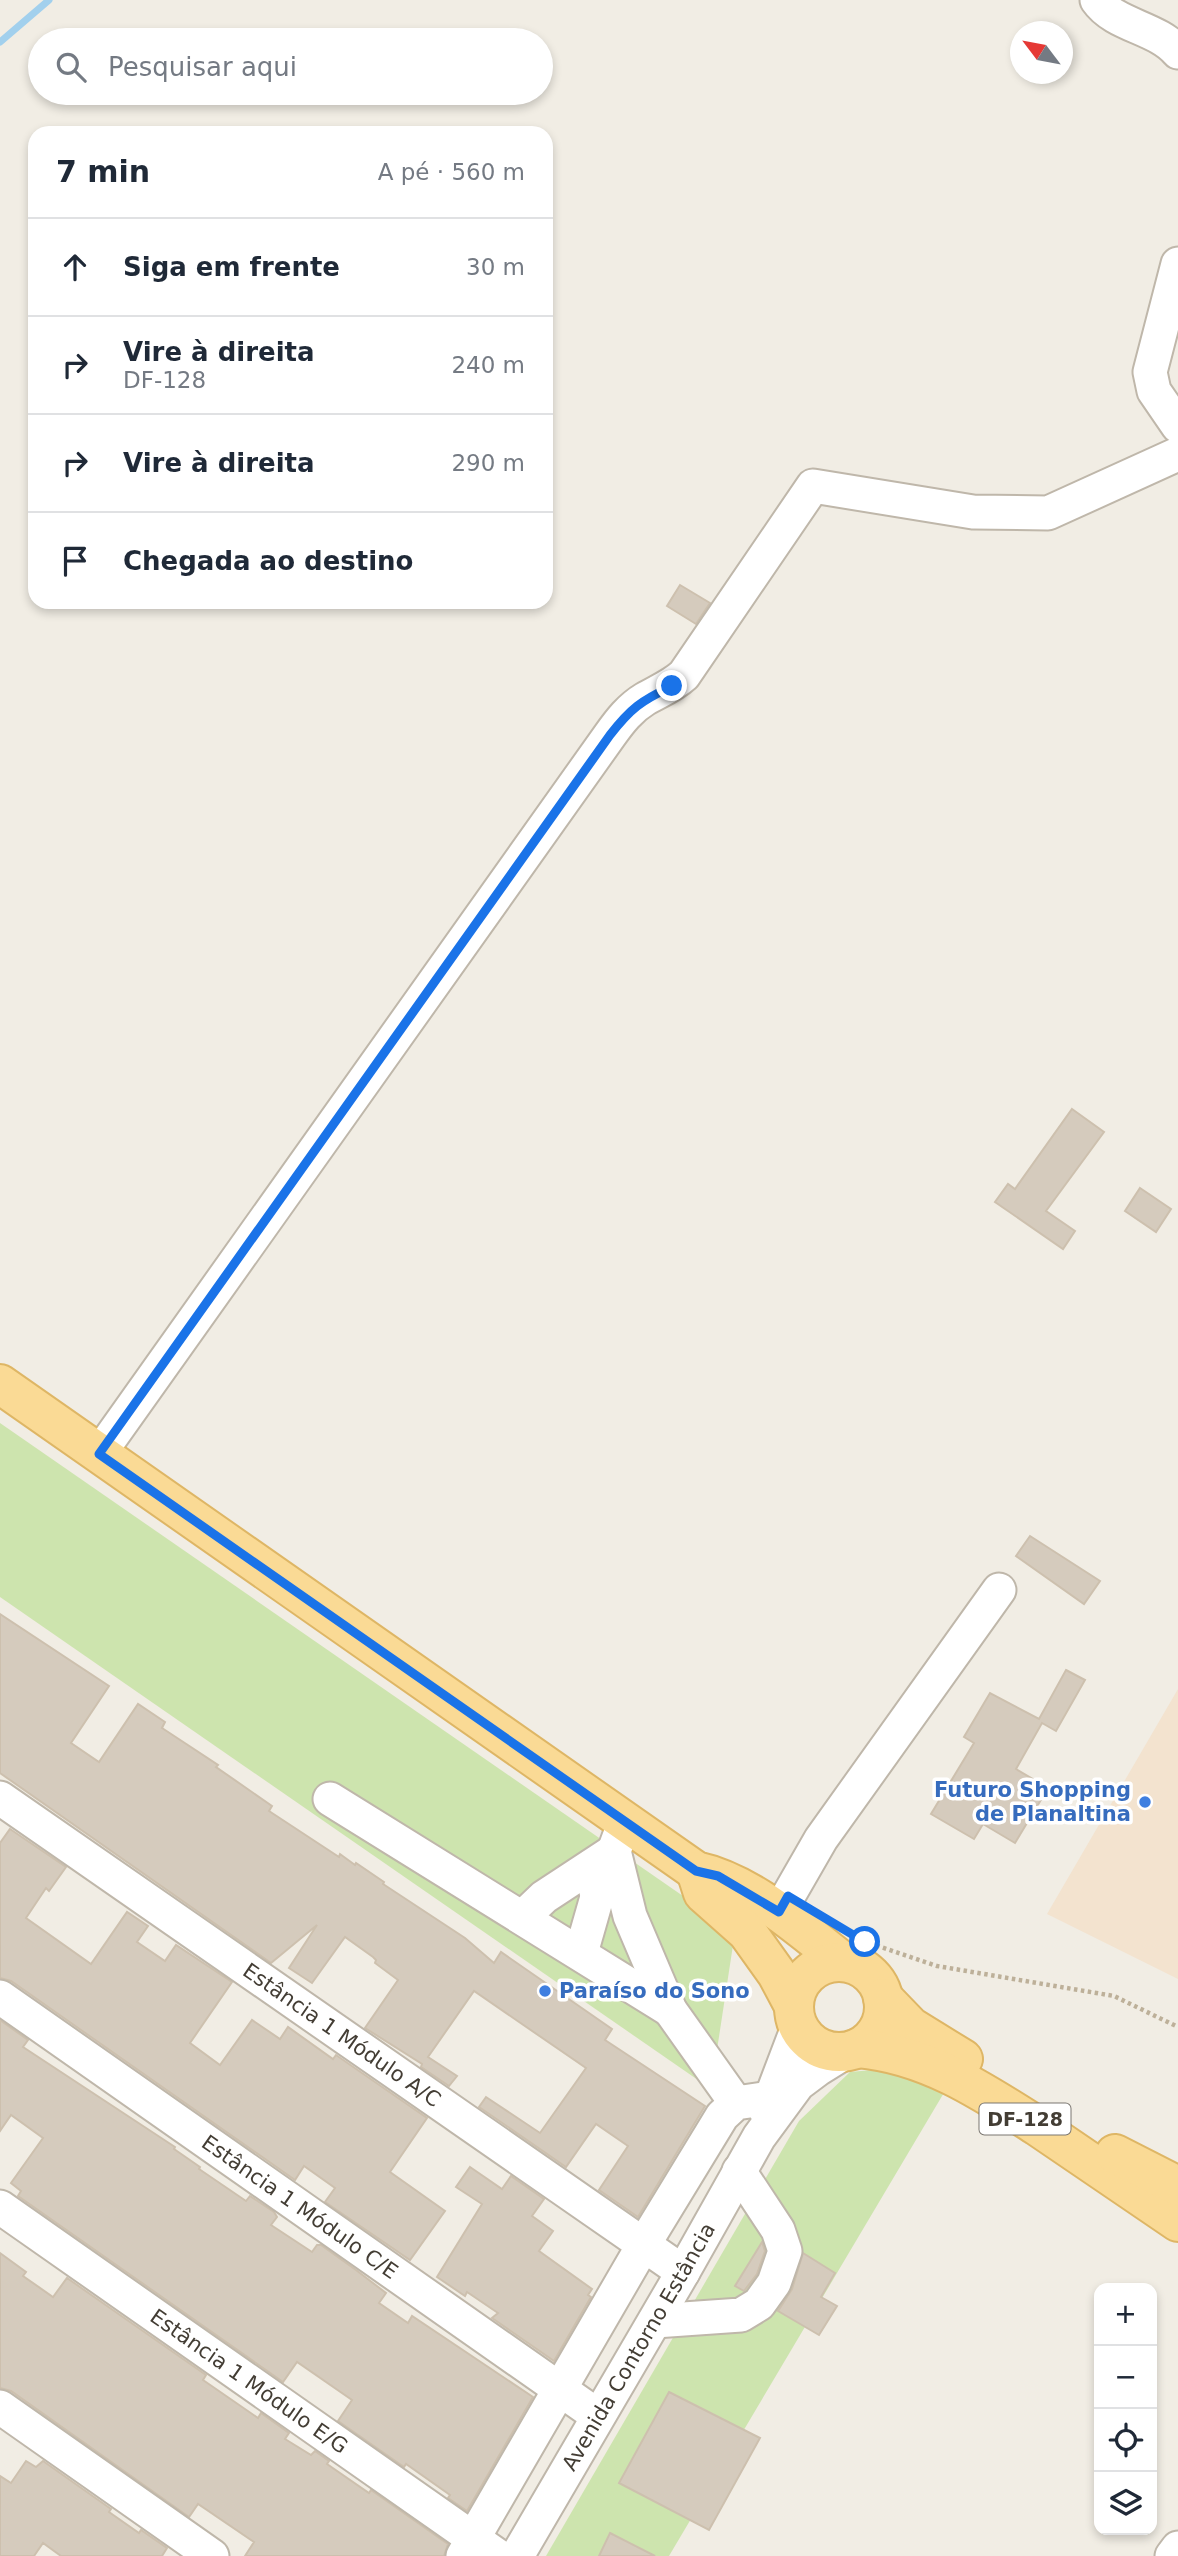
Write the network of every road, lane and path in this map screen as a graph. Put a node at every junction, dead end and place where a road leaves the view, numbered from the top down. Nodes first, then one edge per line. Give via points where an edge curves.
1 (1097, 0) edge
2 (1178, 52) edge
3 (1178, 264) edge
4 (1178, 426) edge
5 (1178, 454) edge
6 (0, 1384) edge
7 (99, 1454) junction
8 (999, 1590) dead end
9 (0, 1798) edge
10 (330, 1799) dead end
11 (610, 1846) junction
12 (696, 1871) junction
13 (779, 1912) junction
14 (523, 1917) junction
15 (848, 1948) junction
16 (581, 1953) junction
17 (0, 1997) edge
18 (883, 1998) junction
19 (670, 2010) junction
20 (795, 2015) junction
21 (1178, 2026) edge
22 (853, 2049) junction
23 (770, 2098) junction
24 (736, 2103) junction
25 (759, 2137) junction
26 (739, 2171) junction
27 (1178, 2186) edge
28 (0, 2207) edge
29 (1178, 2222) edge
30 (644, 2244) junction
31 (683, 2272) junction
32 (655, 2320) junction
33 (559, 2389) junction
34 (0, 2407) edge
35 (598, 2416) junction
36 (1178, 2548) edge
37 (478, 2550) edge
38 (212, 2556) edge
39 (517, 2556) edge
40 (1172, 2556) edge

1 - 2 street via 1103,9 1160,37
3 - 4 street via 1150,372 1154,391
5 - 7 street via 1048,513 973,512 813,486 684,675 628,712 610,735
6 - 7 main road, DF-128
7 - 11 main road, DF-128
8 - 13 street via 821,1839
9 - 30 street, Estância 1 Módulo A/C
10 - 14 street
11 - 12 main road, DF-128
11 - 14 street
11 - 16 street
11 - 19 street via 630,1916
12 - 13 main road, DF-128 via 718,1876
12 - 20 main road, DF-128 via 704,1893 747,1931 777,1974
13 - 15 main road, DF-128
14 - 16 street
15 - 18 main road, DF-128 via 853,1964 873,1976
15 - 20 main road via 809,1972 796,1992
15 - 21 path via 865,1942 937,1966 1114,1996
16 - 19 street
17 - 33 street, Estância 1 Módulo C/E
18 - 22 main road via 882,2021 868,2041
18 - 27 main road, DF-128 / DF-128 via 911,2026 1128,2162
19 - 24 street
20 - 22 main road, DF-128 via 804,2037 824,2050
20 - 23 street, Avenida Contorno Estância
22 - 25 street, Avenida Contorno Estância via 799,2084
22 - 29 main road, DF-128 / DF-128 via 885,2050 913,2058 974,2085
23 - 24 street
23 - 25 street, Avenida Contorno Estância
24 - 30 street via 722,2116
25 - 26 street, Avenida Contorno Estância
26 - 31 street, Avenida Contorno Estância
26 - 32 street via 778,2230 785,2251 774,2283 759,2304 741,2315
28 - 37 street, Estância 1 Módulo E/G
30 - 31 street, Estância 1 Módulo A/C
30 - 33 street
31 - 32 street, Avenida Contorno Estância
32 - 35 street, Avenida Contorno Estância
33 - 35 street, Estância 1 Módulo C/E
33 - 37 street
34 - 38 street
35 - 39 street, Avenida Contorno Estância
36 - 40 street

